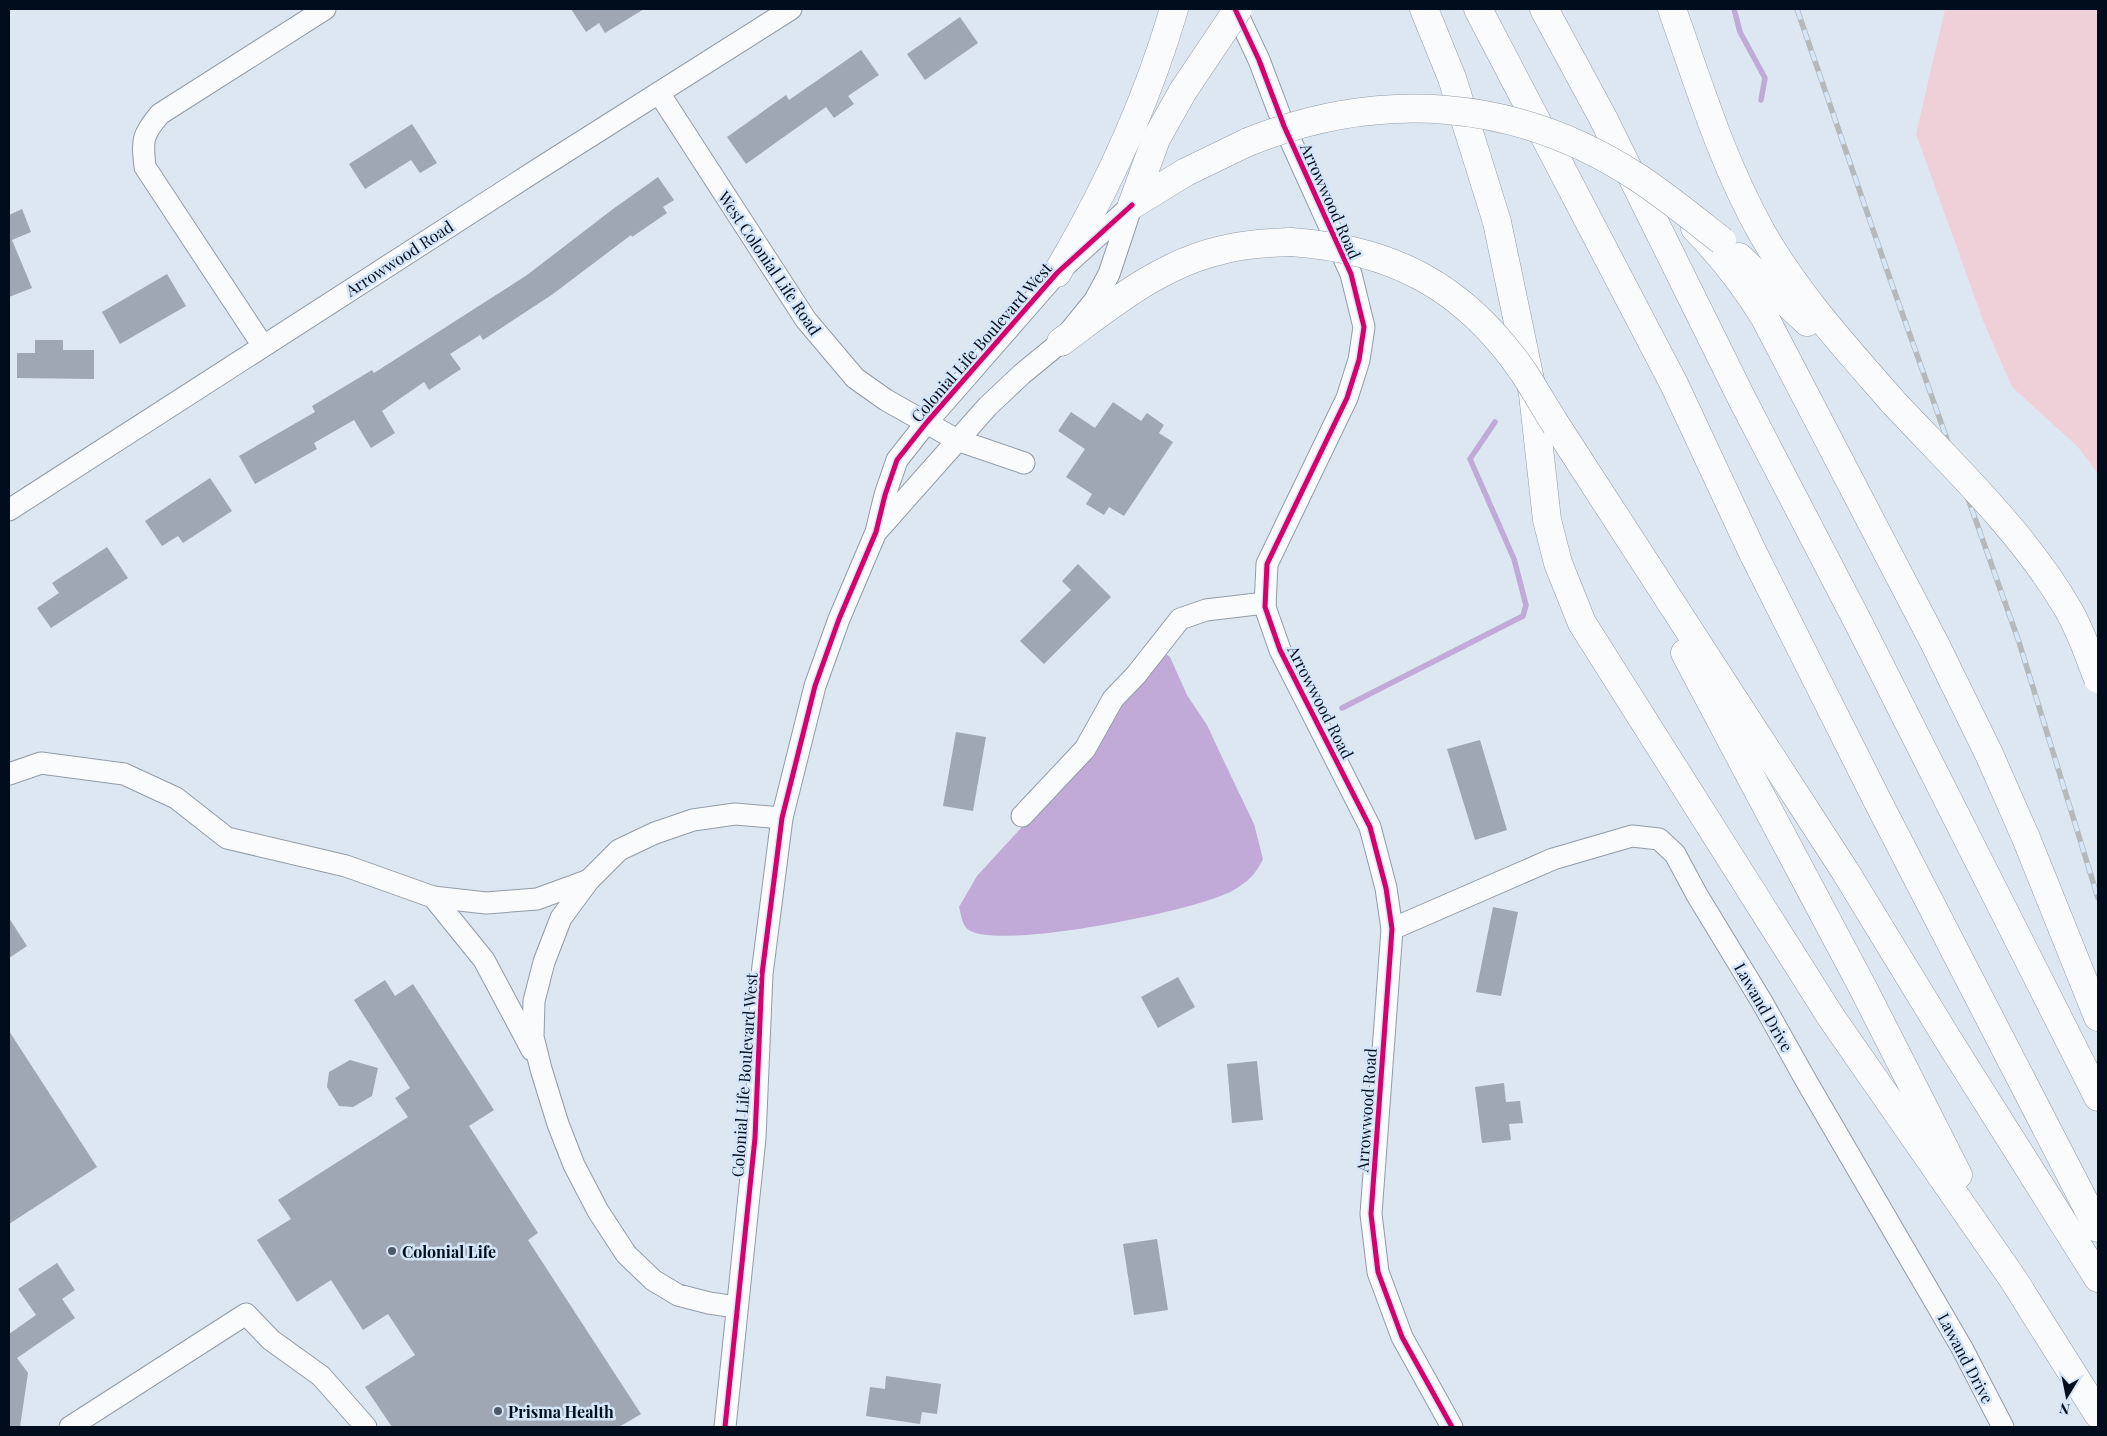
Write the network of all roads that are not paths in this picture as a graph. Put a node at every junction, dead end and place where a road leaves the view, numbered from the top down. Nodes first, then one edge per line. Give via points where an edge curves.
1 (325, 9) edge
2 (791, 9) edge
3 (1174, 9) edge
4 (1236, 9) edge
5 (1424, 9) edge
6 (1478, 9) edge
7 (1544, 9) edge
8 (1672, 9) edge
9 (659, 93) junction
10 (1665, 197) junction
11 (1132, 205) junction
12 (1057, 273) junction
13 (1821, 328) junction
14 (1061, 342) junction
15 (263, 346) junction
16 (927, 422) junction
17 (957, 440) junction
18 (1024, 463) dead end
19 (1593, 482) junction
20 (9, 510) edge
21 (876, 532) junction
22 (1265, 603) junction
23 (2098, 679) edge
24 (9, 774) edge
25 (1022, 816) dead end
26 (782, 818) junction
27 (589, 880) junction
28 (433, 897) junction
29 (1392, 929) junction
30 (2098, 1017) edge
31 (541, 1070) junction
32 (2098, 1097) edge
33 (2098, 1228) edge
34 (2098, 1278) edge
35 (2014, 1279) junction
36 (736, 1307) junction
37 (2098, 1414) edge
38 (70, 1427) edge
39 (366, 1427) edge
40 (725, 1427) edge
41 (1452, 1427) edge
42 (2003, 1427) edge

1 - 15 street via 160,114 146,129 142,146 145,167
2 - 9 street, Arrowwood Road
3 - 12 highway via 1146,88 1096,204
4 - 11 highway, bridge via 1156,139
4 - 22 street, Arrowwood Road via 1350,274 1364,326 1359,360 1347,398 1267,564
5 - 35 highway via 1452,78 1498,222 1532,394 1547,520 1558,563 1578,614 1831,1017
6 - 33 highway via 1674,384 1766,579
7 - 32 highway via 1603,118 1742,399
8 - 13 highway via 1718,141 1739,190
9 - 15 street, Arrowwood Road
9 - 16 street, West Colonial Life Road via 806,320 854,378
10 - 11 highway, bridge via 1610,162 1553,134 1491,116 1418,108 1354,112 1278,130 1186,172
10 - 13 highway, bridge via 1722,241
10 - 30 highway via 1723,257 1764,318 1989,754
11 - 12 street, Colonial Life Boulevard West
11 - 14 street, Colonial Life Boulevard West via 1109,274 1095,300
12 - 16 street, Colonial Life Boulevard West
13 - 23 highway, bridge via 1999,516 2052,583 2070,611
14 - 17 street, Colonial Life Boulevard West via 1022,374
14 - 19 highway, bridge via 1116,301 1185,262 1254,244 1290,242 1349,248 1414,272 1446,291 1474,315 1523,372
15 - 20 street, Arrowwood Road
16 - 17 street, West Colonial Life Road
16 - 21 street, Colonial Life Boulevard West via 897,460
17 - 18 street, West Colonial Life Road
17 - 21 street, Colonial Life Boulevard West
19 - 34 highway via 1845,871
19 - 35 highway via 1864,988 1962,1184
21 - 26 street, Colonial Life Boulevard West via 815,686
22 - 25 street via 1206,610 1180,619 1113,699 1085,749
22 - 29 street, Arrowwood Road via 1280,650 1370,827 1386,888
24 - 28 street via 41,763 124,774 176,798 227,838 346,866
26 - 27 street via 734,814 693,820 619,850
26 - 36 street, Colonial Life Boulevard West via 762,974 755,1138
27 - 28 street via 537,899 486,903
27 - 31 street via 561,918 544,962 534,1001 533,1037
28 - 31 street via 484,960
29 - 41 street, Arrowwood Road via 1371,1214 1378,1272 1402,1337
29 - 42 street, Lawand Drive via 1553,859 1632,836 1660,840 1675,854 1762,1002 1962,1348
31 - 36 street via 574,1165 626,1254 653,1280 678,1295
35 - 37 highway
36 - 40 street, Colonial Life Boulevard West
38 - 39 street via 246,1314 271,1340 321,1376

